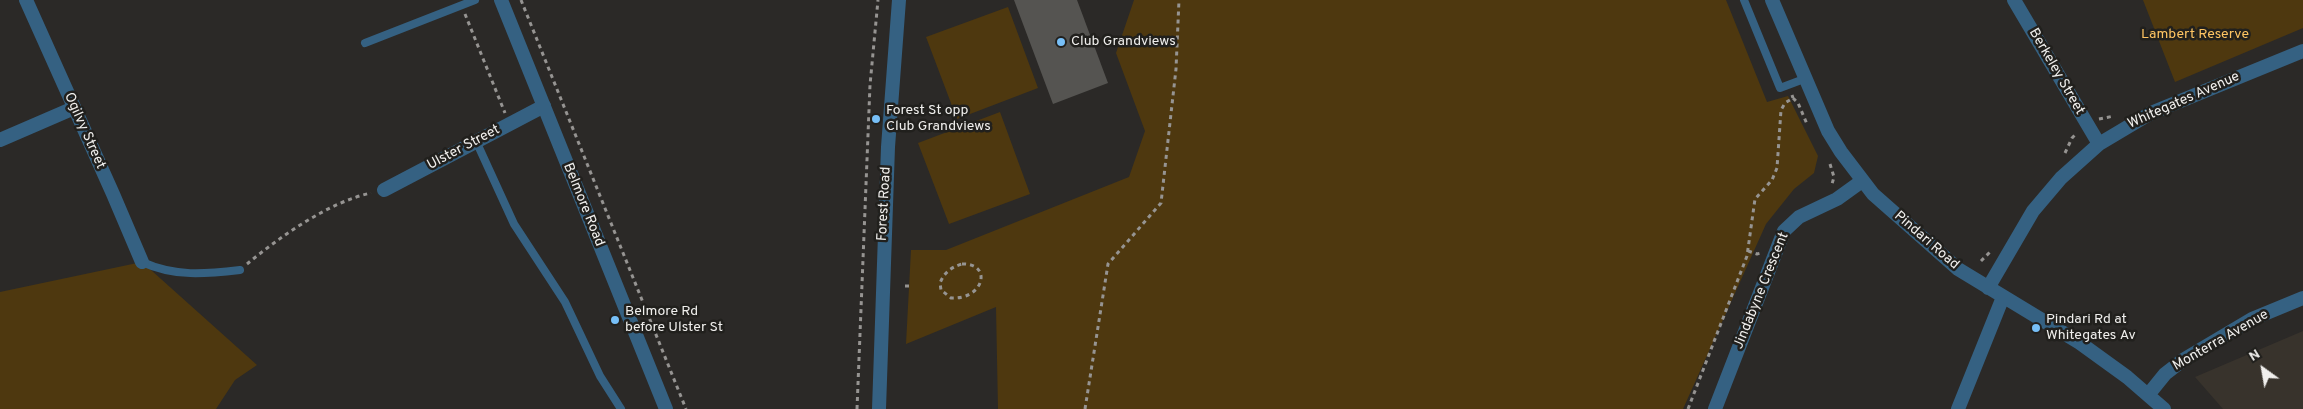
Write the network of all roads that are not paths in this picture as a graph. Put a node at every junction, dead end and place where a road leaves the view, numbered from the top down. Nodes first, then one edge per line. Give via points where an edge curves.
1 (26, 0) edge
2 (475, 0) edge
3 (501, 0) edge
4 (899, 0) edge
5 (1744, 0) edge
6 (1772, 0) edge
7 (2014, 0) edge
8 (365, 43) dead end
9 (2303, 51) edge
10 (1804, 79) junction
11 (544, 106) junction
12 (74, 108) junction
13 (0, 140) edge
14 (476, 141) junction
15 (2099, 144) junction
16 (1862, 181) junction
17 (384, 190) road end
18 (142, 262) joint
19 (240, 270) road end
20 (1988, 288) junction
21 (2003, 297) junction
22 (2303, 298) edge
23 (2148, 395) junction
24 (621, 409) edge
25 (666, 409) edge
26 (879, 409) edge
27 (1715, 409) edge
28 (1958, 409) edge
29 (2164, 409) edge

1 - 12 street, Ogilvy Street
2 - 8 lane
3 - 11 street, Belmore Road
4 - 26 street, Forest Road via 887,157
5 - 10 lane via 1780,88
6 - 10 street, Pindari Road
7 - 15 street, Berkeley Street
9 - 15 street, Whitegates Avenue via 2151,112
10 - 16 street, Pindari Road via 1828,130
11 - 14 street, Ulster Street
11 - 25 street, Belmore Road
12 - 13 street
12 - 18 street, Ogilvy Street
14 - 17 street, Ulster Street
14 - 24 lane via 514,224 565,302 600,376
15 - 20 street, Whitegates Avenue via 2066,172 2033,211
16 - 20 street, Pindari Road via 1948,261
16 - 27 street, Jindabyne Crescent via 1837,200 1799,216 1784,230
18 - 19 lane via 162,271 205,274
20 - 21 street, Pindari Road
21 - 23 street, Pindari Road via 2080,343
21 - 28 street
22 - 23 street, Monterra Avenue via 2252,319 2183,360 2165,374
23 - 29 street, Pindari Road

